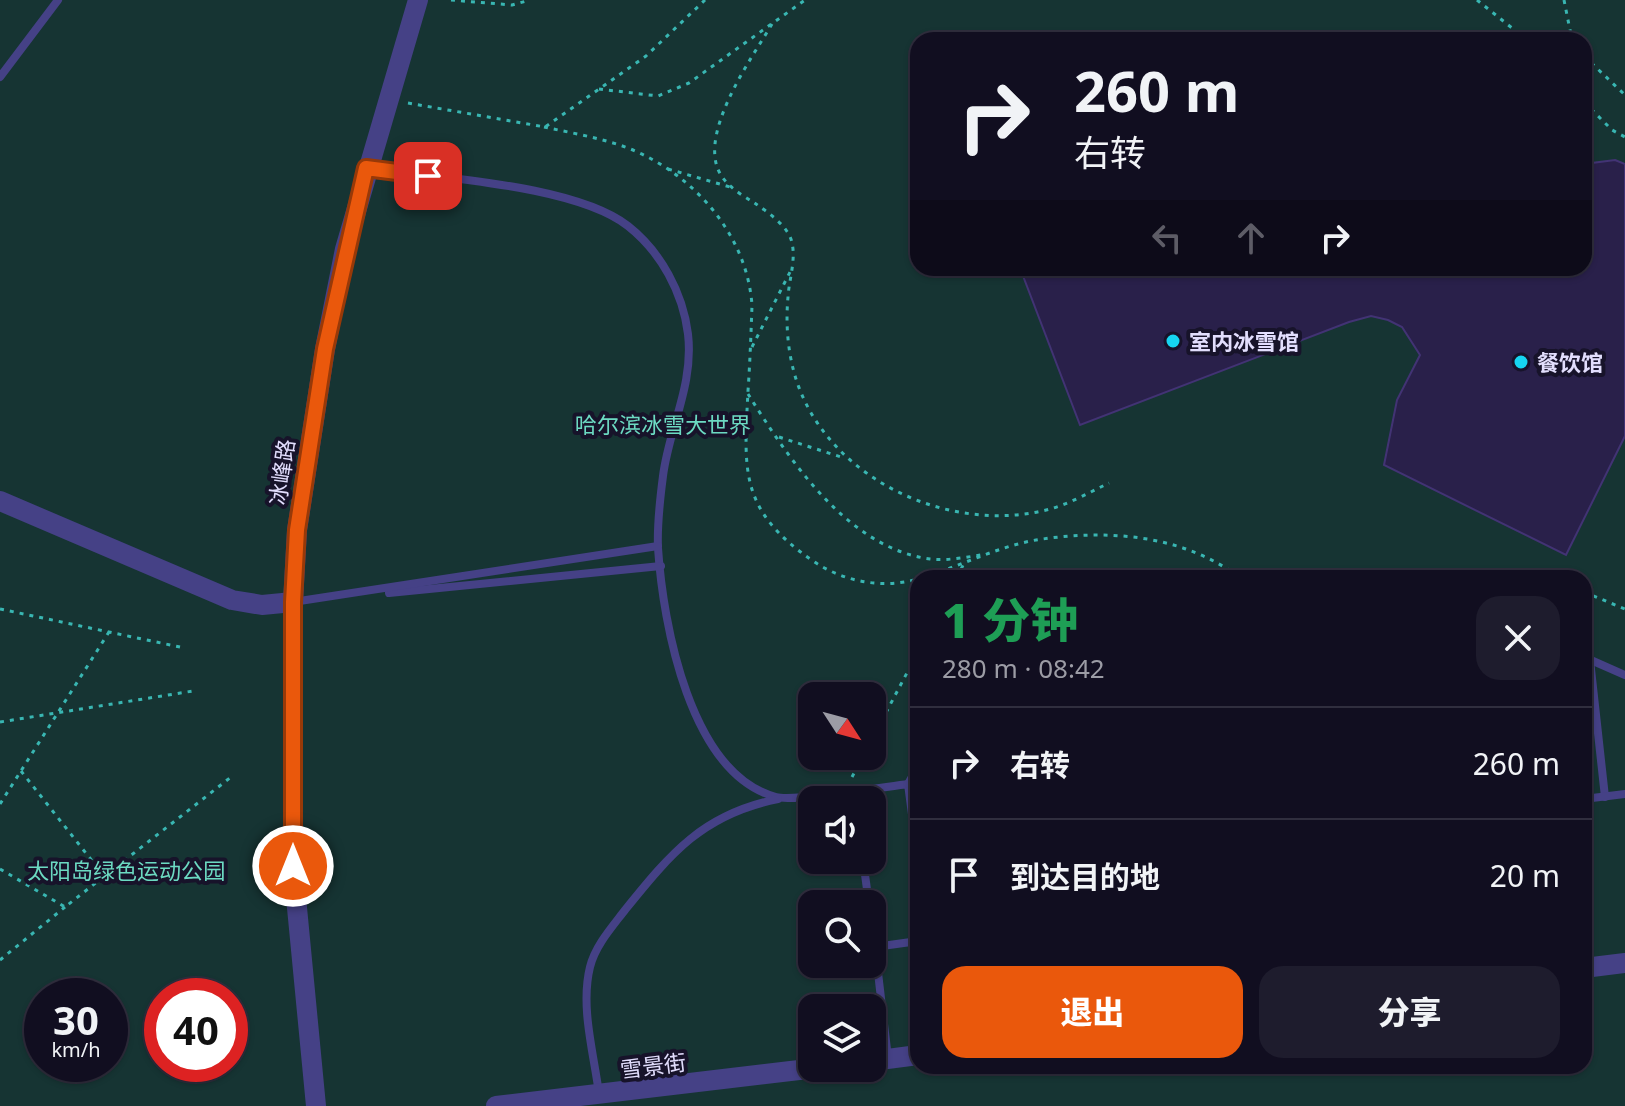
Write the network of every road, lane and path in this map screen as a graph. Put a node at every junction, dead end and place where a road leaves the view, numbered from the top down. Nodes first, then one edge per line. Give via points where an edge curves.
1 (58, 0) edge
2 (418, 0) edge
3 (451, 0) edge
4 (530, 0) edge
5 (705, 0) edge
6 (805, 0) edge
7 (1477, 0) edge
8 (1564, 0) edge
9 (772, 24) junction
10 (1517, 32) edge
11 (1570, 32) edge
12 (1592, 64) edge
13 (0, 77) edge
14 (599, 89) junction
15 (1625, 95) edge
16 (387, 100) junction
17 (1592, 110) edge
18 (544, 127) junction
19 (1625, 137) edge
20 (366, 168) junction
21 (667, 168) junction
22 (734, 189) junction
23 (791, 268) junction
24 (750, 352) junction
25 (748, 394) junction
26 (776, 436) junction
27 (848, 459) junction
28 (1109, 483) dead end
29 (0, 501) edge
30 (658, 546) junction
31 (992, 554) junction
32 (964, 563) junction
33 (661, 566) junction
34 (943, 570) edge
35 (961, 570) edge
36 (1229, 570) edge
37 (910, 580) edge
38 (1592, 595) edge
39 (293, 602) junction
40 (0, 609) edge
41 (1625, 609) edge
42 (109, 632) junction
43 (180, 647) dead end
44 (1592, 661) edge
45 (910, 667) edge
46 (1625, 675) edge
47 (193, 691) dead end
48 (1592, 697) edge
49 (58, 712) junction
50 (886, 713) edge
51 (0, 722) edge
52 (21, 771) junction
53 (231, 777) dead end
54 (910, 780) edge
55 (908, 784) junction
56 (886, 788) edge
57 (1625, 794) edge
58 (798, 797) edge
59 (1605, 797) junction
60 (779, 798) junction
61 (1592, 798) edge
62 (910, 799) edge
63 (0, 804) edge
64 (0, 869) edge
65 (104, 876) junction
66 (65, 907) junction
67 (910, 942) edge
68 (886, 945) edge
69 (0, 960) edge
70 (1625, 963) edge
71 (1592, 967) edge
72 (910, 1056) edge
73 (886, 1059) edge
74 (798, 1070) edge
75 (599, 1096) junction
76 (316, 1106) edge
77 (496, 1106) edge

1 - 13 lane
2 - 16 street, 冰峰路
3 - 4 path via 512,5
5 - 14 path via 646,56
6 - 9 path
7 - 10 path
8 - 11 path
9 - 14 path via 689,83 658,96
9 - 22 path via 729,97 719,126 719,170
12 - 15 path
14 - 18 path
16 - 18 path
16 - 20 street, 冰峰路
17 - 19 path
18 - 21 path via 627,148
20 - 30 lane via 575,200 626,224 657,257 681,301 689,350 687,383 666,455
20 - 39 street, 冰峰路 via 325,349 297,530
21 - 22 path
21 - 24 path via 709,207 737,244 750,281
22 - 23 path via 788,233
23 - 24 path
23 - 27 path via 787,324 792,366 815,420
24 - 25 path
25 - 26 path
25 - 37 path via 747,471 759,505 781,535 821,566 855,580 890,584
26 - 27 path
26 - 31 path via 823,495 869,535 933,559
27 - 28 path via 908,496 975,512 1041,512
29 - 39 street via 232,600 262,605
30 - 33 lane
30 - 39 lane
31 - 32 path
31 - 36 path via 1037,540 1153,539 1207,555
32 - 34 path
32 - 35 path
33 - 39 lane
33 - 60 lane via 679,663 700,727 727,766
38 - 41 path
39 - 76 street, 冰峰路 via 293,866
40 - 42 path
42 - 43 path
42 - 49 path
44 - 46 lane
45 - 50 path
47 - 49 path
48 - 59 lane
49 - 51 path
49 - 52 path
52 - 63 path
52 - 65 path
53 - 65 path
54 - 55 lane
55 - 56 lane
55 - 62 lane
57 - 59 lane
58 - 60 lane
59 - 61 lane
60 - 75 lane via 740,807 697,831 655,873 595,952 587,1000
64 - 66 path
65 - 66 path
66 - 69 path
67 - 68 lane
70 - 71 street
72 - 73 street
74 - 75 street, 雪景街
75 - 77 street, 雪景街

